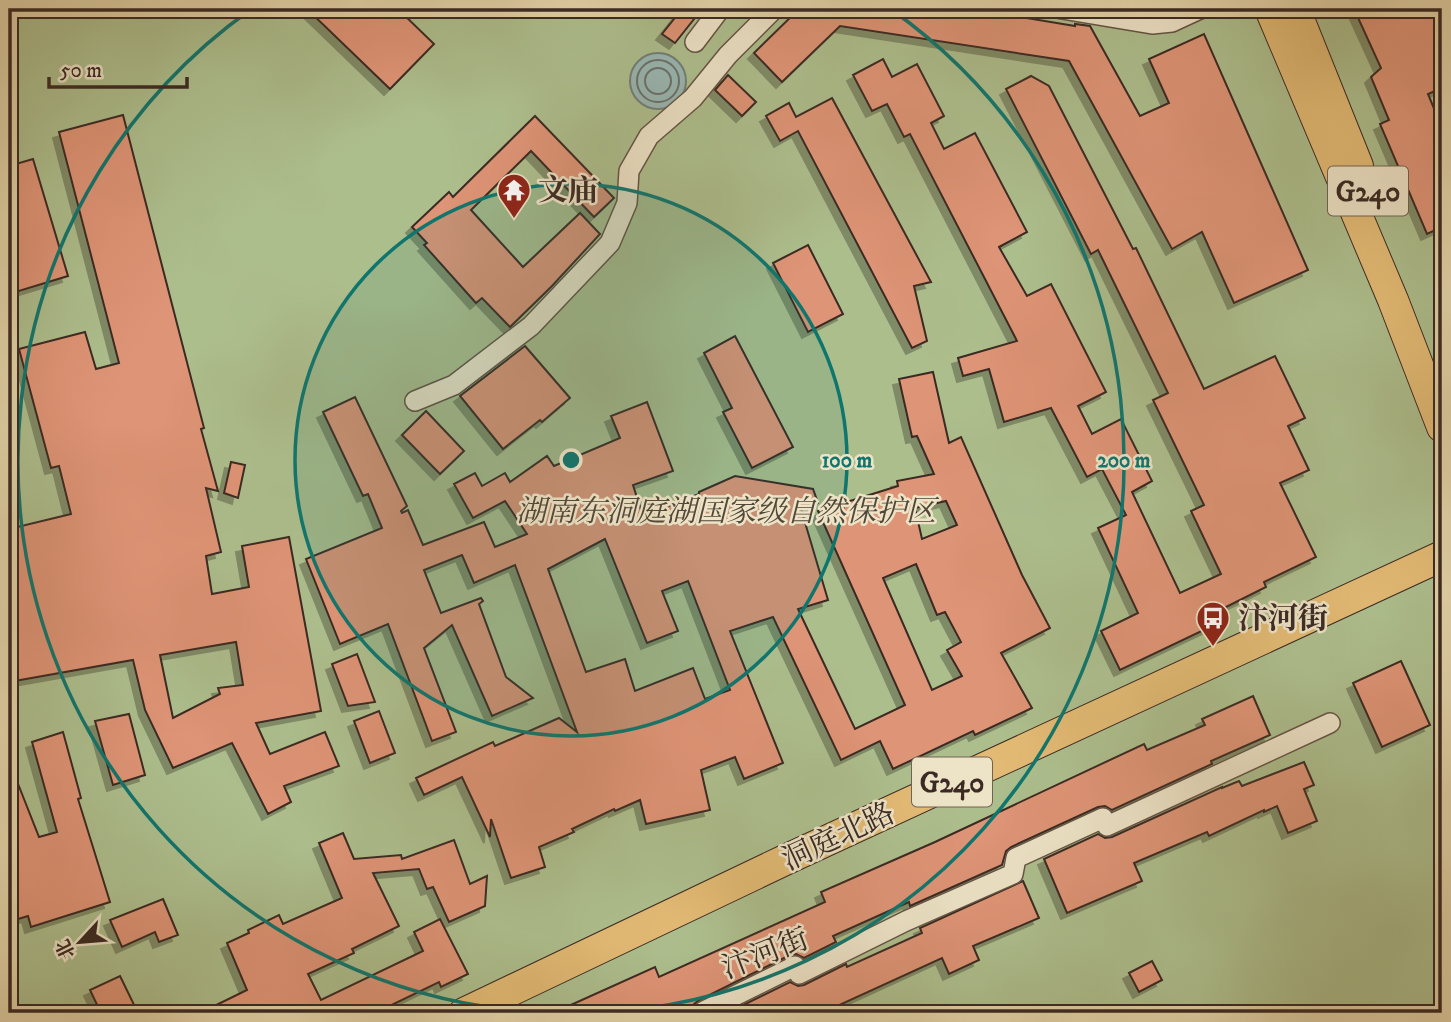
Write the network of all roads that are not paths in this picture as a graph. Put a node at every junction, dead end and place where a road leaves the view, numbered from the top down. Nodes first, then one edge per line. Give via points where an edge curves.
1 (720, 9) edge
2 (774, 9) edge
3 (1062, 9) edge
4 (1200, 9) edge
5 (1270, 9) edge
6 (1295, 9) edge
7 (695, 42) dead end
8 (1442, 374) edge
9 (415, 401) dead end
10 (1442, 427) edge
11 (1442, 556) edge
12 (1442, 569) edge
13 (1331, 723) dead end
14 (464, 1013) edge
15 (489, 1013) edge
16 (706, 1013) edge

1 - 7 street
2 - 9 street via 687,104 649,136 629,171 627,203 610,243 531,326 454,385
3 - 4 street via 1152,24 1172,22
5 - 10 main road, G240
6 - 8 main road, G240
11 - 14 main road, 洞庭北路 / G240
12 - 15 main road, 洞庭北路 / G240
13 - 16 street, 汴河街 via 1107,827 1103,818 1016,858 1013,874 799,974 795,966

